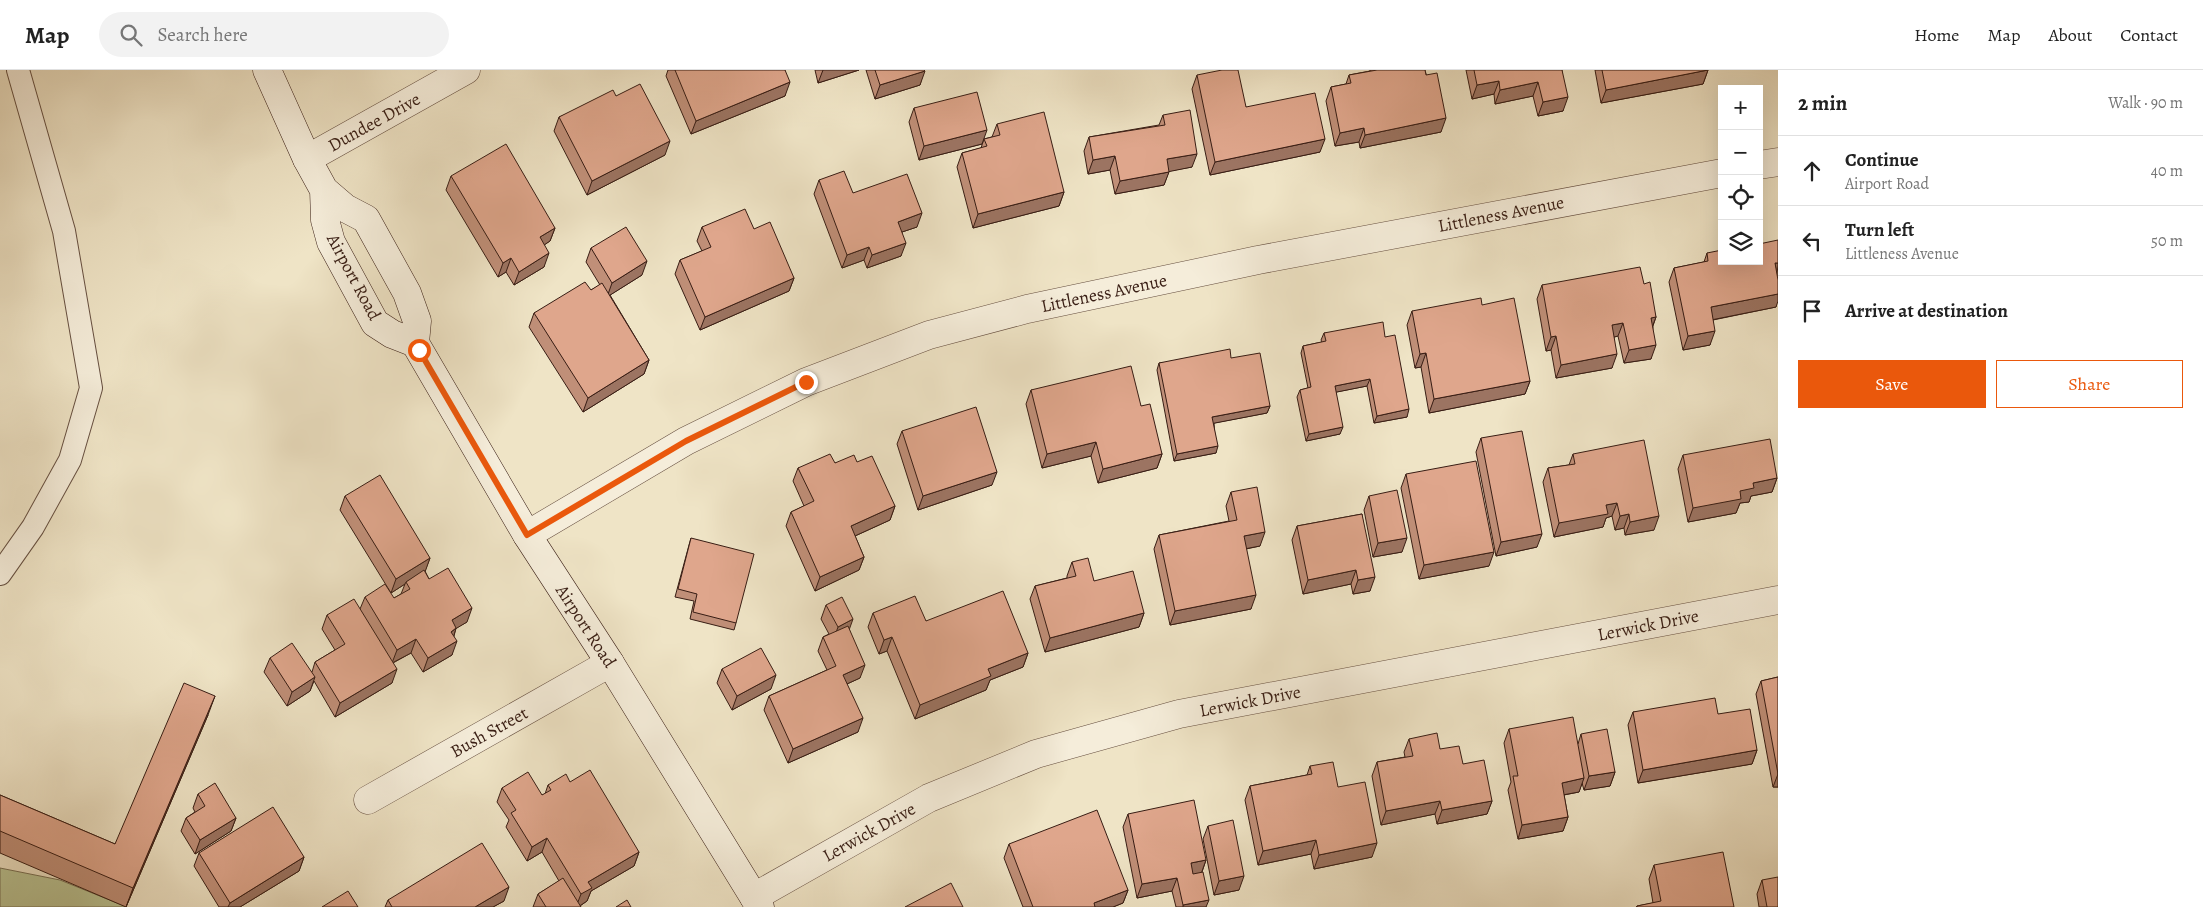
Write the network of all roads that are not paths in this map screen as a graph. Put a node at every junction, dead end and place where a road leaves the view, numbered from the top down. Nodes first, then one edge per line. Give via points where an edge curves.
1 (18, 70) edge
2 (267, 70) edge
3 (466, 70) edge
4 (308, 159) junction
5 (1778, 162) edge
6 (1763, 164) edge
7 (1718, 174) edge
8 (324, 190) junction
9 (414, 342) junction
10 (527, 535) junction
11 (0, 574) edge
12 (1778, 600) edge
13 (610, 664) junction
14 (368, 800) dead end
15 (757, 902) edge

1 - 11 lane via 64,231 91,388 70,460 34,527
2 - 4 street, Airport Road
3 - 4 street, Dundee Drive
4 - 8 street, Airport Road
5 - 6 street
7 - 10 street, Littleness Avenue via 1258,260 1027,309 929,335 806,382 695,437
8 - 9 street, Airport Road via 345,208 366,219 408,293 417,321
8 - 9 street, Airport Road via 325,220 331,242 375,323
9 - 10 street, Airport Road
10 - 13 street, Airport Road
12 - 15 street, Lerwick Drive via 1179,714 1036,754 929,798
13 - 14 street, Bush Street
13 - 15 street, Airport Road

